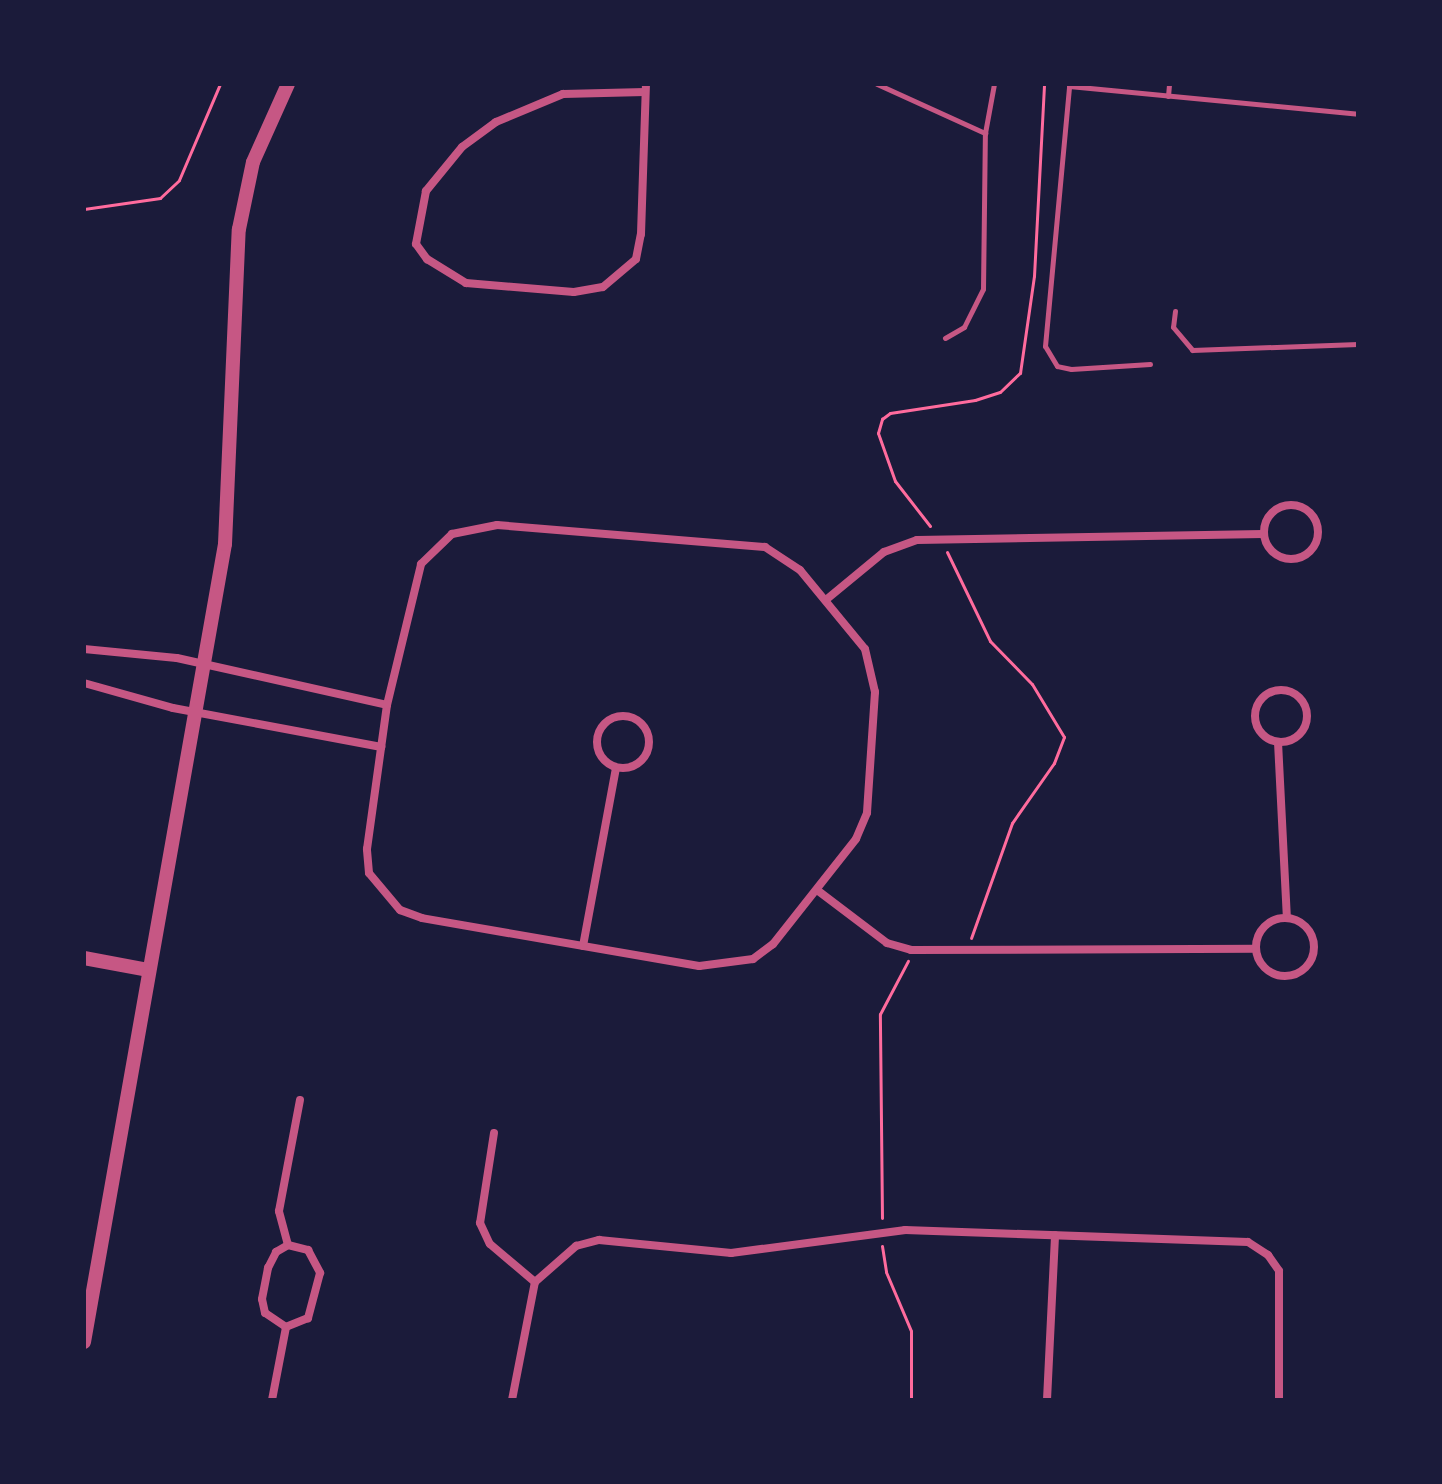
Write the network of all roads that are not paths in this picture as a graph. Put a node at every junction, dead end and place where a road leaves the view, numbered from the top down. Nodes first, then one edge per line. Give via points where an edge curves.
1 (288, 84) edge
2 (877, 84) edge
3 (994, 84) edge
4 (1169, 84) edge
5 (645, 88) edge
6 (1168, 96) junction
7 (1358, 114) edge
8 (985, 133) junction
9 (1175, 311) dead end
10 (945, 338) dead end
11 (1358, 344) edge
12 (1150, 364) dead end
13 (1263, 534) junction
14 (827, 599) junction
15 (84, 649) edge
16 (205, 665) junction
17 (84, 683) edge
18 (387, 705) junction
19 (196, 710) junction
20 (1278, 742) junction
21 (381, 747) junction
22 (616, 768) junction
23 (817, 890) junction
24 (1287, 918) junction
25 (583, 946) junction
26 (1256, 949) junction
27 (84, 958) edge
28 (149, 970) junction
29 (300, 1100) dead end
30 (494, 1133) dead end
31 (1055, 1235) junction
32 (288, 1245) junction
33 (535, 1282) junction
34 (286, 1327) junction
35 (84, 1342) edge
36 (272, 1400) edge
37 (512, 1400) edge
38 (1047, 1400) edge
39 (1279, 1400) edge

1 - 16 street via 253,162 239,229 228,501
2 - 8 lane
3 - 8 lane
4 - 6 lane
5 - 5 street via 563,94 496,122 462,147 426,191 416,244 427,259 466,283 574,292 603,287 636,259
6 - 7 lane
6 - 12 lane via 1069,86 1045,346 1057,366 1071,369
8 - 10 lane via 983,289 964,327
9 - 11 lane via 1173,327 1192,350
13 - 13 street via 1276,554 1294,559 1310,552 1319,529 1310,512 1290,504 1269,516
13 - 14 street via 939,539 884,552
14 - 18 street via 786,556 765,547 473,527 452,534 421,564
14 - 23 street via 853,630 873,667 872,737 867,813 856,839
15 - 16 street
16 - 18 street
16 - 19 street
17 - 19 street
18 - 21 street
19 - 21 street
19 - 28 street
20 - 20 street via 1296,738 1307,714 1292,692 1279,690 1266,695 1255,719 1260,731
20 - 24 street
21 - 25 street via 367,849 369,873 381,893 400,910 422,918
22 - 22 street via 638,764 647,756 648,733 631,717 609,721 597,740 606,762
22 - 25 street
23 - 25 street via 773,944 753,959 699,966
23 - 26 street via 887,943 911,950
24 - 26 street via 1263,928
24 - 26 street via 1306,927 1313,940 1312,956 1302,971 1273,973
27 - 28 street
28 - 35 street
29 - 32 street via 279,1211
30 - 33 street via 480,1223 490,1244
31 - 33 street via 882,1233 731,1253 599,1240 558,1257
31 - 38 street
31 - 39 street via 1222,1238 1248,1242 1268,1255 1279,1271
32 - 34 street via 276,1252 268,1268 262,1299 265,1313
32 - 34 street via 308,1250 320,1273 308,1318
33 - 37 street
34 - 36 street

